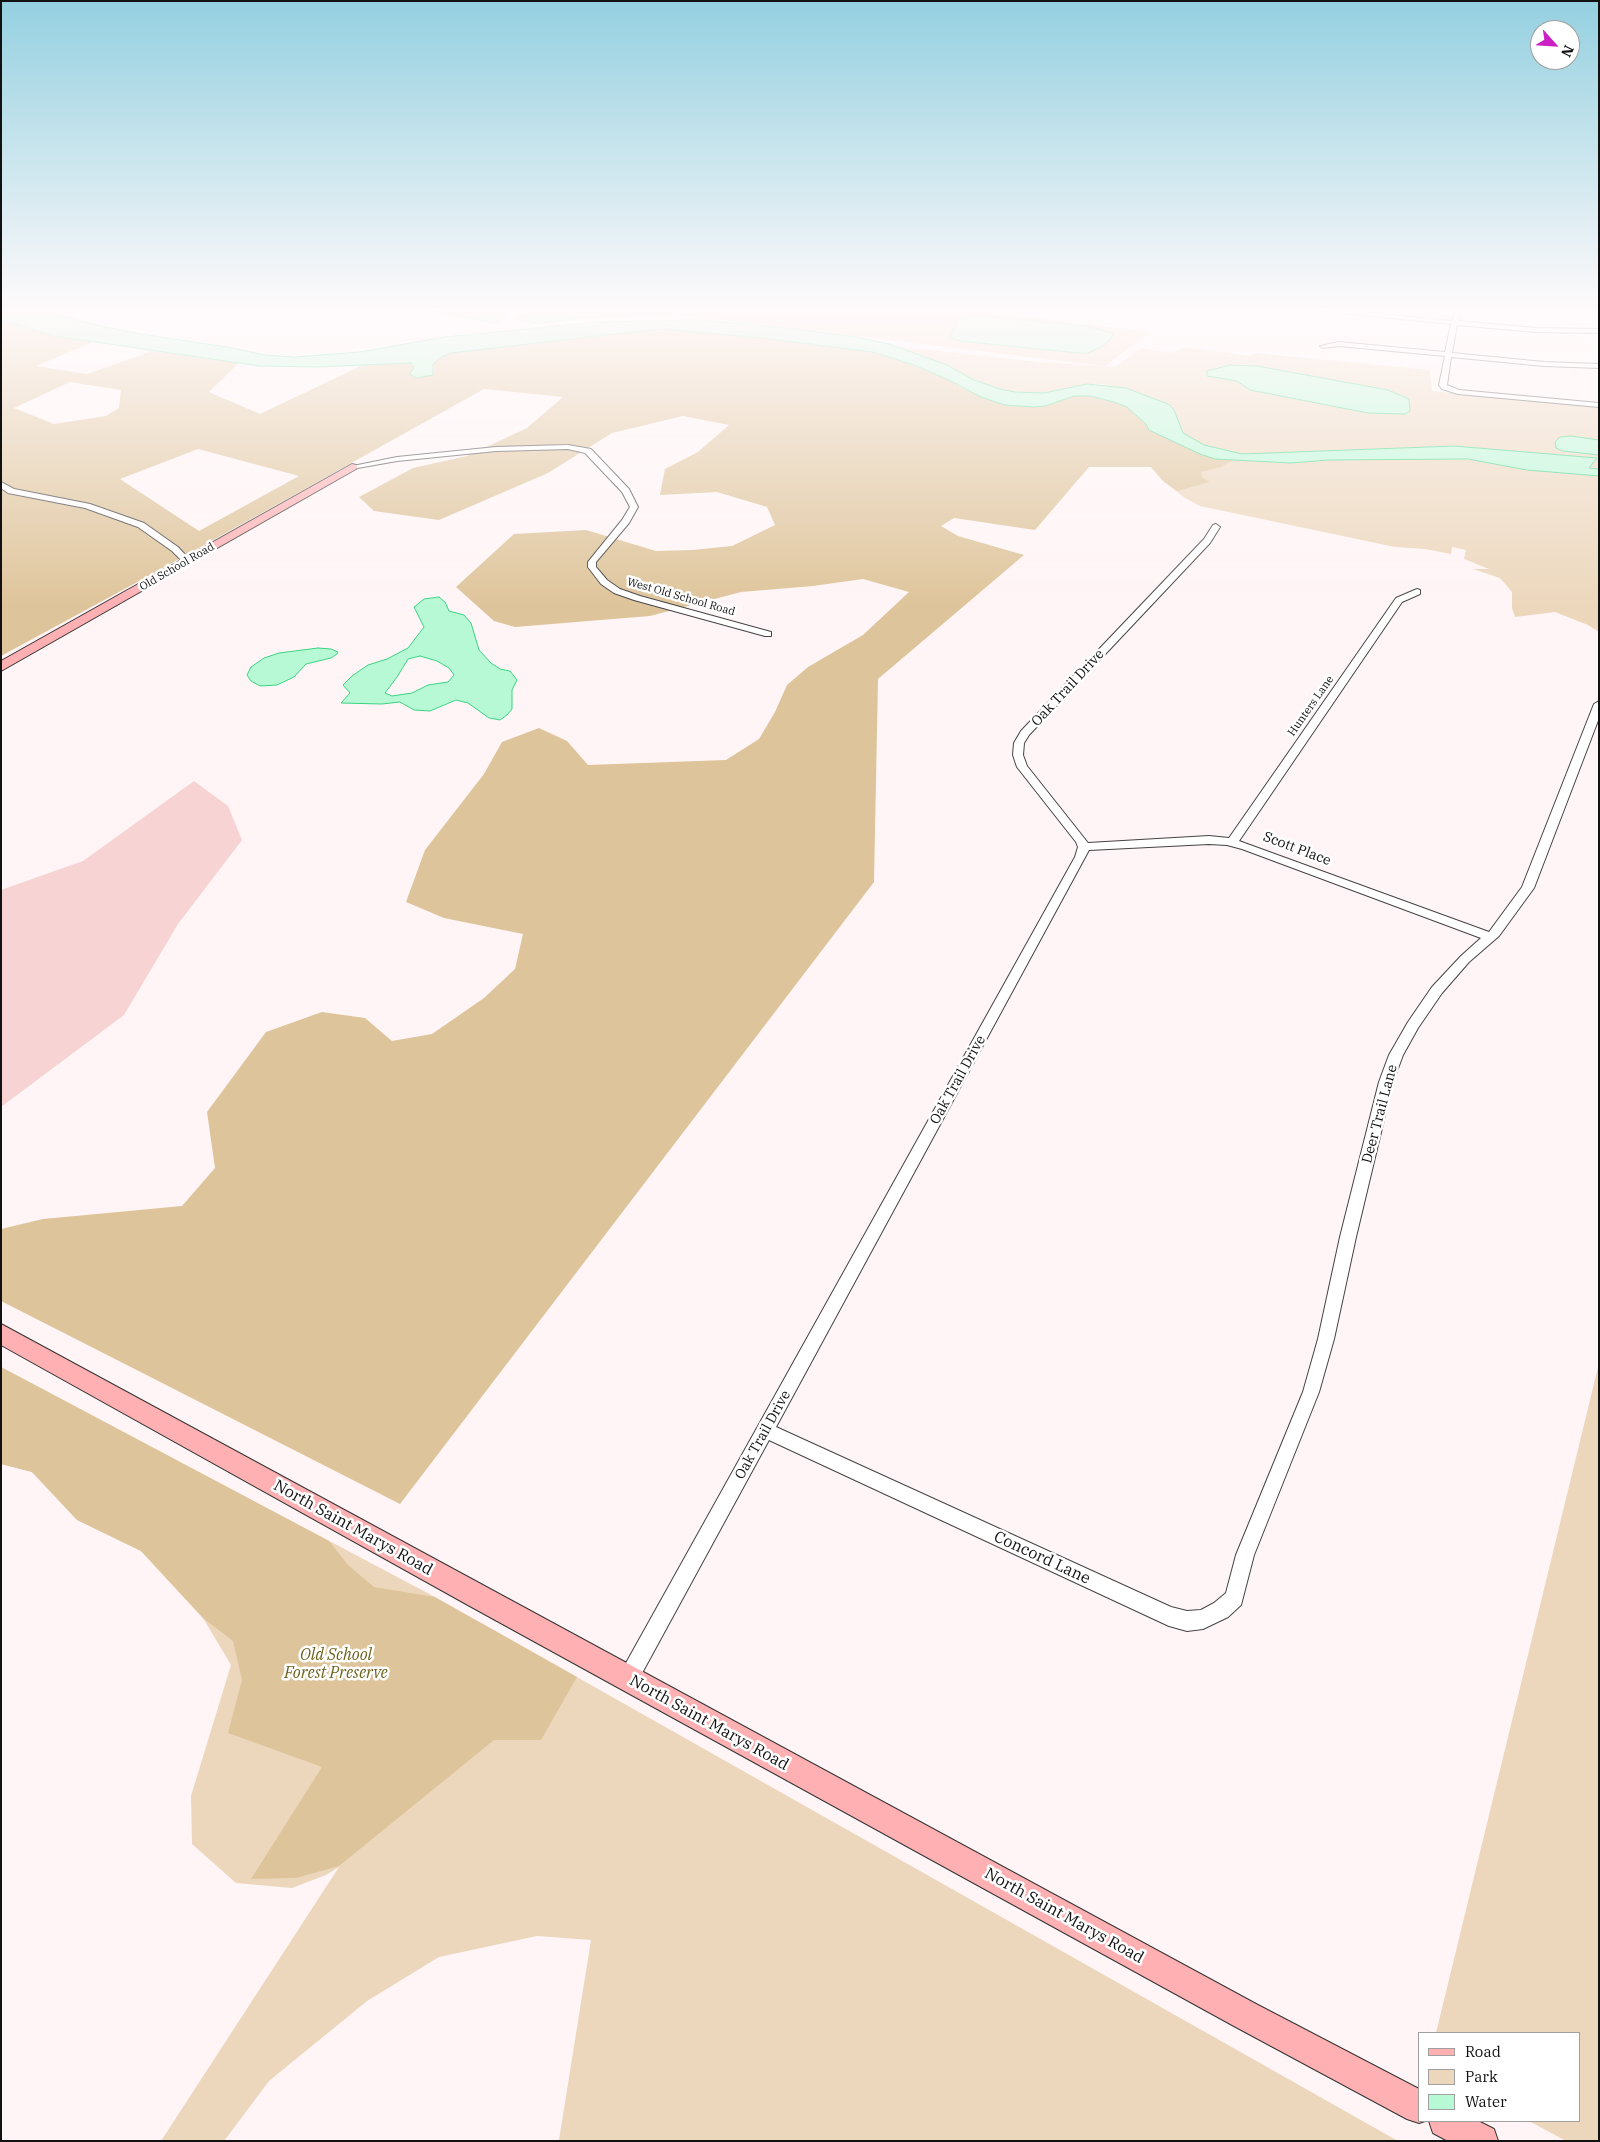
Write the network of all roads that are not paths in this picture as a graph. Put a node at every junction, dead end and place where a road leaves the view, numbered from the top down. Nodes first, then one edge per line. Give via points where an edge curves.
1 (352, 467) joint
2 (1, 484) edge
3 (1216, 527) dead end
4 (187, 561) junction
5 (1417, 592) dead end
6 (768, 634) dead end
7 (1, 667) edge
8 (1599, 704) edge
9 (1232, 842) junction
10 (1084, 847) junction
11 (1490, 938) junction
12 (1, 1334) edge
13 (766, 1430) junction
14 (1264, 1510) joint
15 (628, 1679) junction
16 (1418, 2106) edge
17 (1447, 2122) edge
18 (1482, 2141) edge

1 - 4 main road, Old School Road
1 - 6 street, West Old School Road via 496,449 568,447 588,451 626,491 634,507 592,562 592,567 604,582 637,598
2 - 4 street via 11,491 87,506 141,525
3 - 10 street, Oak Trail Drive via 1207,541 1018,743 1022,767 1068,822
4 - 7 main road, Old School Road
5 - 9 street, Hunters Lane via 1399,600
8 - 11 street, Deer Trail Lane via 1528,888
9 - 10 street, Scott Place via 1209,840
9 - 11 street, Scott Place
10 - 13 street, Oak Trail Drive
11 - 14 street, Deer Trail Lane via 1465,959 1437,990 1413,1025 1393,1064 1348,1237 1328,1330 1310,1392
12 - 15 main road, North Saint Marys Road
13 - 14 street, Concord Lane via 1168,1616 1188,1620 1203,1619 1221,1610 1234,1598 1245,1556
13 - 15 street, Oak Trail Drive
15 - 16 main road, North Saint Marys Road
17 - 18 main road

